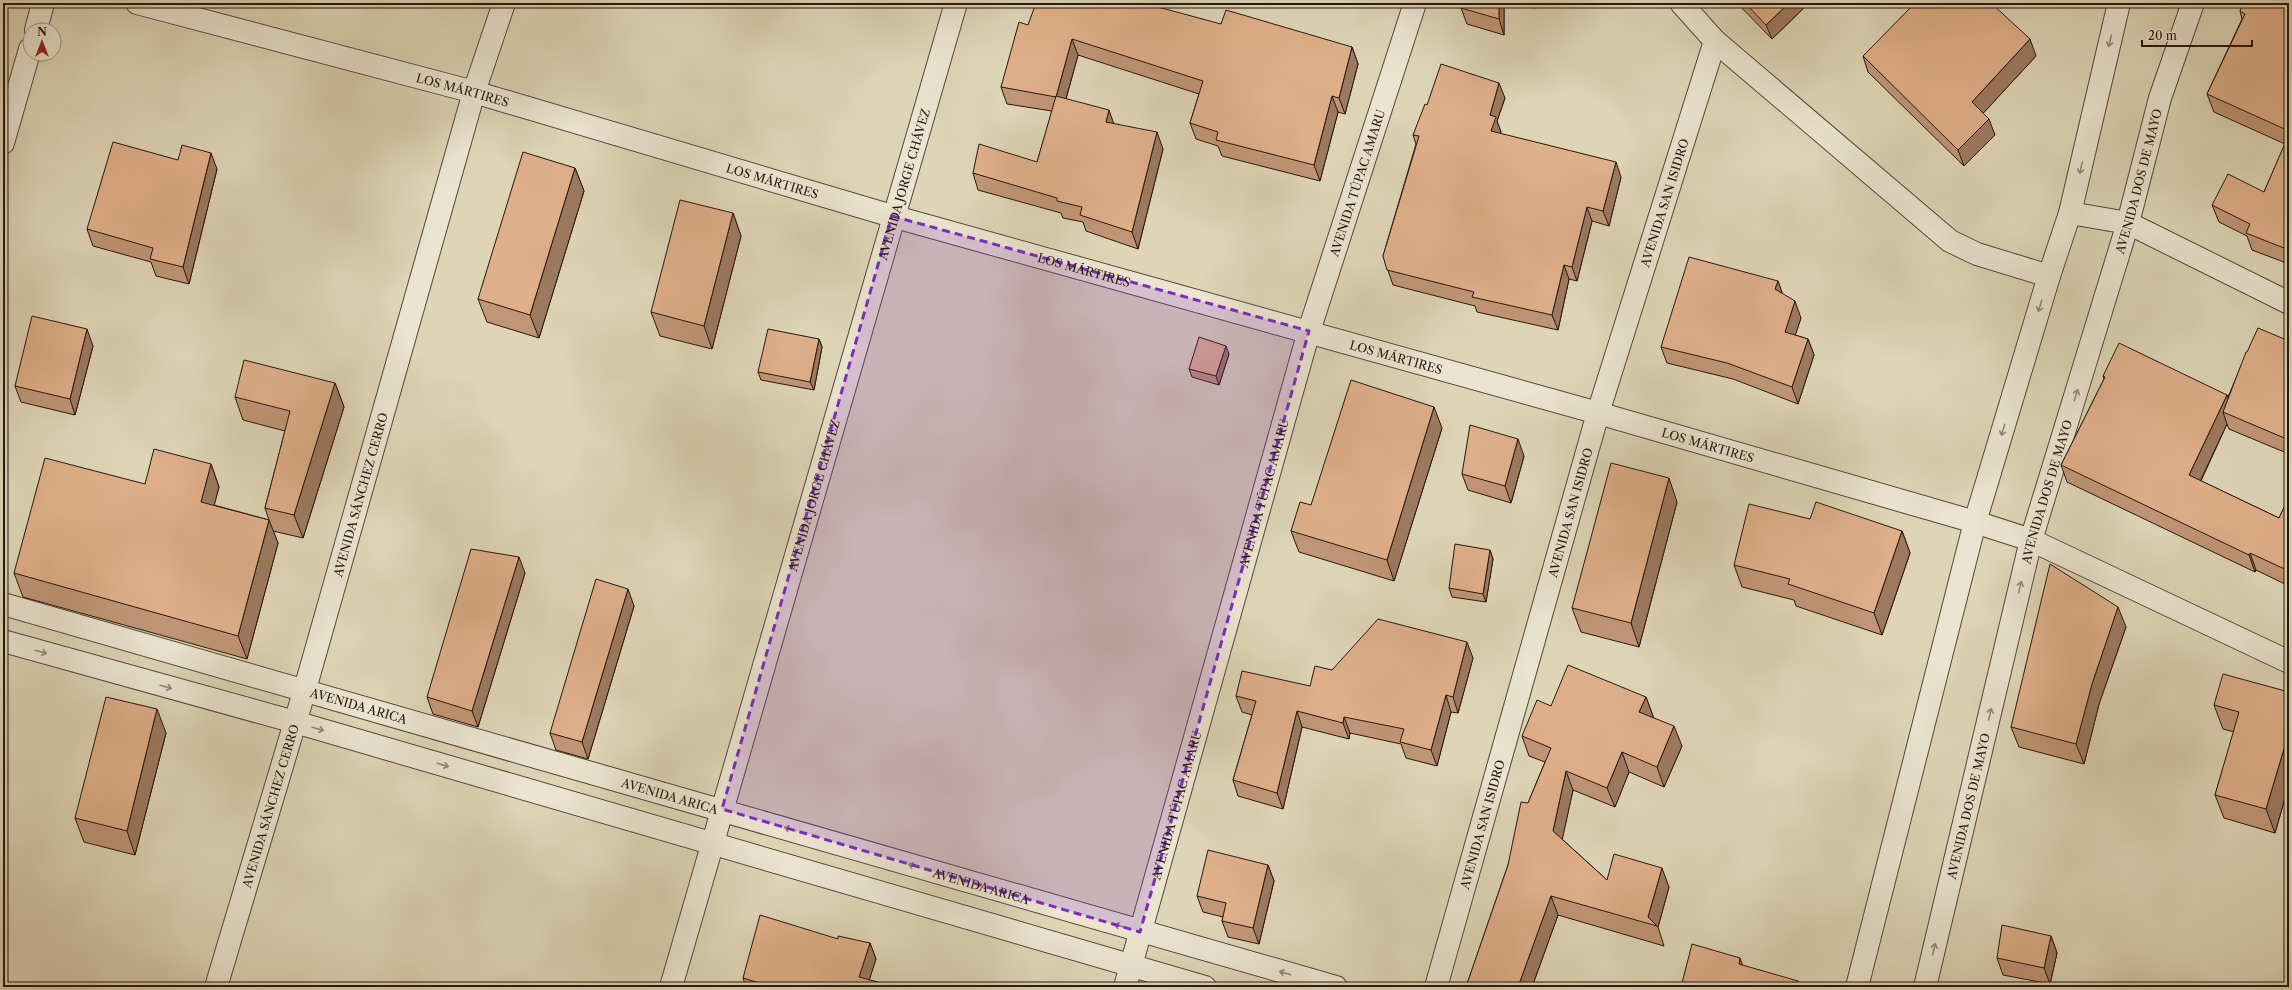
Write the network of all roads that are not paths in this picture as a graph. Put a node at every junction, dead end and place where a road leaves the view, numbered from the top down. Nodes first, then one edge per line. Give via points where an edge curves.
1 (43, 3) edge
2 (137, 3) edge
3 (504, 3) edge
4 (956, 3) edge
5 (1415, 3) edge
6 (1681, 3) edge
7 (2119, 3) edge
8 (2193, 3) edge
9 (38, 22) edge
10 (1715, 41) junction
11 (27, 62) edge
12 (474, 92) junction
13 (3, 143) edge
14 (2070, 213) junction
15 (892, 216) junction
16 (2128, 223) junction
17 (2049, 276) junction
18 (2289, 303) edge
19 (1309, 331) junction
20 (1598, 413) junction
21 (1975, 522) junction
22 (2031, 540) junction
23 (3, 604) edge
24 (3, 641) edge
25 (2289, 662) edge
26 (305, 688) junction
27 (295, 722) junction
28 (722, 809) junction
29 (713, 843) junction
30 (1140, 932) junction
31 (1131, 966) junction
32 (216, 987) edge
33 (671, 987) edge
34 (1125, 987) edge
35 (1205, 987) edge
36 (1336, 987) edge
37 (1436, 987) edge
38 (1857, 987) edge
39 (1925, 987) edge

1 - 9 street
2 - 12 street, LOS MÁRTIRES
3 - 12 street, AVENIDA SÁNCHEZ CERRO
4 - 15 street, AVENIDA JORGE CHÁVEZ
5 - 19 street, AVENIDA TÚPAC AMARU
6 - 10 street
7 -> 14 street
8 - 16 street, AVENIDA DOS DE MAYO via 2160,98
10 - 17 street via 1950,241 1977,254
10 - 20 street, AVENIDA SAN ISIDRO
11 - 13 street
12 - 15 street, LOS MÁRTIRES
12 - 26 street, AVENIDA SÁNCHEZ CERRO
14 - 16 street
14 - 17 street
15 - 19 street, LOS MÁRTIRES
15 - 28 street, AVENIDA JORGE CHÁVEZ
16 - 18 street
22 -> 16 street, AVENIDA DOS DE MAYO
17 -> 21 street
19 - 20 street, LOS MÁRTIRES
19 - 30 street, AVENIDA TÚPAC AMARU
20 - 21 street, LOS MÁRTIRES
20 - 37 street, AVENIDA SAN ISIDRO
21 - 22 street, LOS MÁRTIRES
21 - 38 street
22 - 25 street, LOS MÁRTIRES
39 -> 22 street, AVENIDA DOS DE MAYO
23 - 26 street, AVENIDA ARICA
24 -> 27 street
26 - 27 street, AVENIDA SÁNCHEZ CERRO
26 - 28 street, AVENIDA ARICA
27 -> 29 street
27 - 32 street, AVENIDA SÁNCHEZ CERRO
28 - 29 street, AVENIDA JORGE CHÁVEZ
30 -> 28 street, AVENIDA ARICA
29 - 31 street
29 - 33 street, AVENIDA JORGE CHÁVEZ
30 - 31 street, AVENIDA TÚPAC AMARU
36 -> 30 street, AVENIDA ARICA
31 - 34 street, AVENIDA TÚPAC AMARU
31 - 35 street

